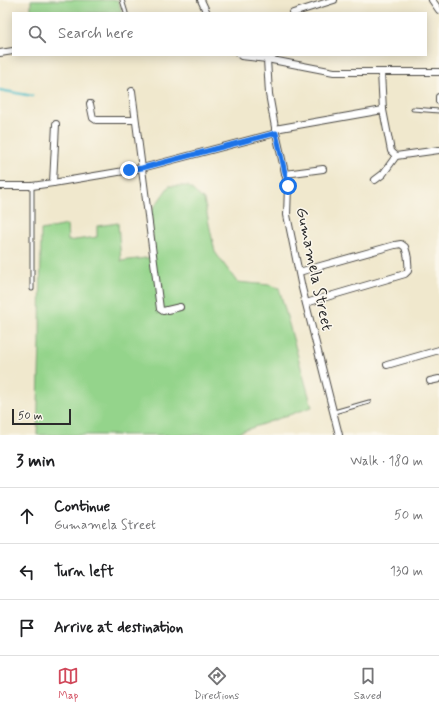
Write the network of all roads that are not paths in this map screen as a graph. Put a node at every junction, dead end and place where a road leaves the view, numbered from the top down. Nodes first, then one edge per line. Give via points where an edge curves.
1 (122, 0) edge
2 (201, 0) edge
3 (334, 0) edge
4 (432, 0) edge
5 (320, 2) edge
6 (439, 10) edge
7 (126, 12) edge
8 (207, 12) edge
9 (295, 12) edge
10 (12, 51) edge
11 (0, 53) edge
12 (241, 56) edge
13 (267, 59) junction
14 (381, 72) junction
15 (439, 72) edge
16 (132, 91) dead end
17 (439, 97) edge
18 (439, 101) edge
19 (90, 104) dead end
20 (413, 109) dead end
21 (384, 110) junction
22 (439, 111) edge
23 (135, 120) junction
24 (56, 124) dead end
25 (275, 131) junction
26 (439, 150) edge
27 (396, 156) junction
28 (142, 168) junction
29 (323, 168) dead end
30 (285, 174) junction
31 (375, 180) dead end
32 (53, 183) junction
33 (0, 186) edge
34 (32, 186) junction
35 (299, 272) junction
36 (32, 289) dead end
37 (306, 303) junction
38 (180, 307) dead end
39 (439, 350) edge
40 (388, 365) dead end
41 (439, 379) edge
42 (430, 381) dead end
43 (369, 402) dead end
44 (334, 412) junction
45 (339, 435) edge

1 - 7 lane
2 - 8 street
3 - 5 street
4 - 6 street
5 - 9 street
10 - 11 street
12 - 13 street
13 - 14 street via 334,72
13 - 25 street, Gumamela Street
14 - 15 street
14 - 21 street
16 - 23 street
17 - 18 street
19 - 23 street via 93,118 96,120
20 - 22 lane
21 - 25 street
21 - 27 street via 391,151
23 - 28 street
24 - 32 street
25 - 28 street
25 - 30 street, Gumamela Street
26 - 27 street
27 - 31 street via 383,174
28 - 32 street
28 - 38 street via 160,309 163,311
29 - 30 street
30 - 35 street, Gumamela Street via 288,186 287,214
32 - 34 street
33 - 34 street
34 - 36 lane
35 - 37 street, Gumamela Street
35 - 37 street via 401,244 405,247 409,262 408,271 404,274
37 - 44 street, Gumamela Street
39 - 40 street
41 - 42 street
43 - 44 lane
44 - 45 street, Gumamela Street

